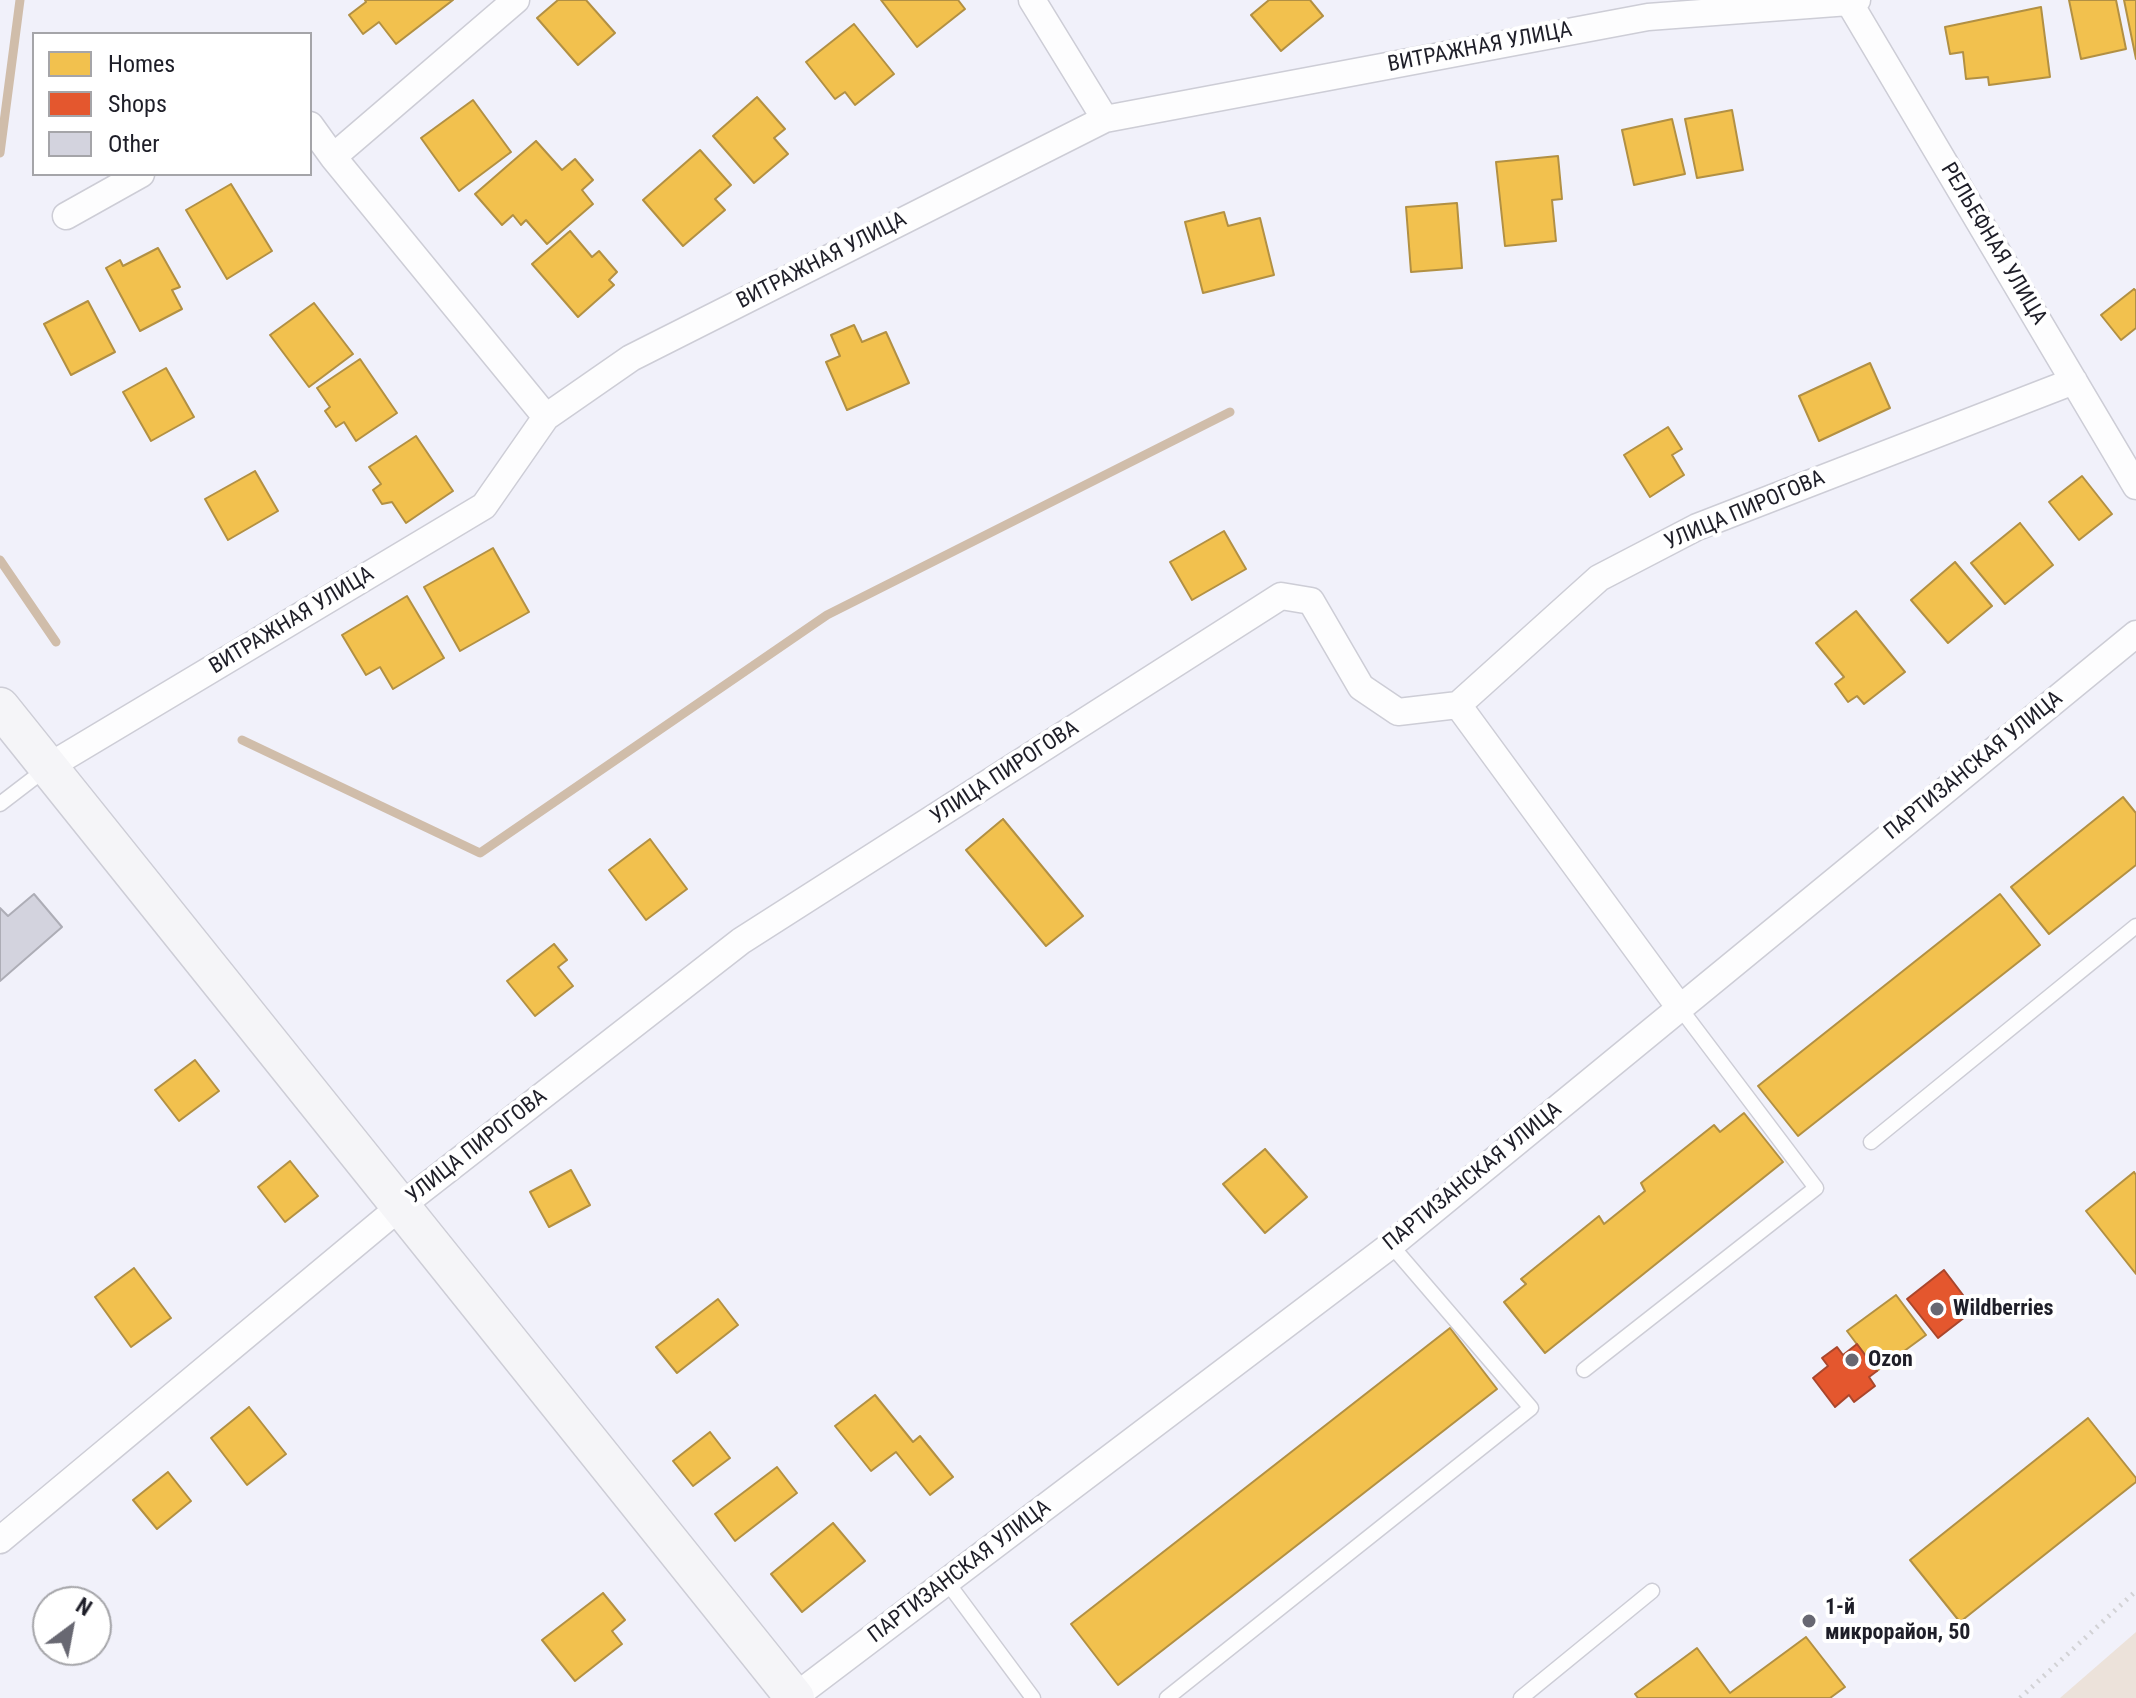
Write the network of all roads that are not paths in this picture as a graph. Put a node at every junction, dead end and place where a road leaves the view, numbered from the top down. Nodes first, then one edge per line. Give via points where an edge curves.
1 (516, 0) edge
2 (1032, 0) edge
3 (1853, 1) edge
4 (1643, 8) edge
5 (1105, 119) junction
6 (312, 128) edge
7 (333, 157) junction
8 (137, 176) edge
9 (66, 216) dead end
10 (2074, 381) junction
11 (546, 417) junction
12 (2136, 486) edge
13 (2136, 634) edge
14 (1458, 705) junction
15 (0, 707) edge
16 (48, 767) junction
17 (0, 804) edge
18 (2136, 926) edge
19 (1680, 1008) junction
20 (1871, 1142) dead end
21 (401, 1206) junction
22 (1391, 1245) junction
23 (1584, 1370) dead end
24 (0, 1540) edge
25 (947, 1582) junction
26 (1652, 1591) dead end
27 (794, 1698) edge
28 (1033, 1698) edge
29 (1167, 1698) edge
30 (1521, 1698) edge

1 - 7 street
2 - 5 street
3 - 4 street, ВИТРАЖНАЯ УЛИЦА
3 - 10 street, РЕЛЬЕФНАЯ УЛИЦА
4 - 5 street, ВИТРАЖНАЯ УЛИЦА
5 - 11 street, ВИТРАЖНАЯ УЛИЦА via 631,358
6 - 7 street
7 - 11 street
8 - 9 street
10 - 12 street, РЕЛЬЕФНАЯ УЛИЦА
10 - 14 street, УЛИЦА ПИРОГОВА via 1697,527 1599,578
11 - 16 street, ВИТРАЖНАЯ УЛИЦА via 484,506
13 - 19 street, ПАРТИЗАНСКАЯ УЛИЦА
14 - 19 street
14 - 21 street, УЛИЦА ПИРОГОВА via 1398,712 1361,687 1311,601 1281,596 741,941
15 - 16 main road
16 - 17 lane
16 - 21 main road
18 - 20 lane
19 - 22 street, ПАРТИЗАНСКАЯ УЛИЦА
19 - 23 lane via 1816,1188
21 - 24 street, УЛИЦА ПИРОГОВА
21 - 27 main road
22 - 25 street, ПАРТИЗАНСКАЯ УЛИЦА
22 - 29 lane via 1531,1408
25 - 27 street, ПАРТИЗАНСКАЯ УЛИЦА
25 - 28 lane
26 - 30 lane

